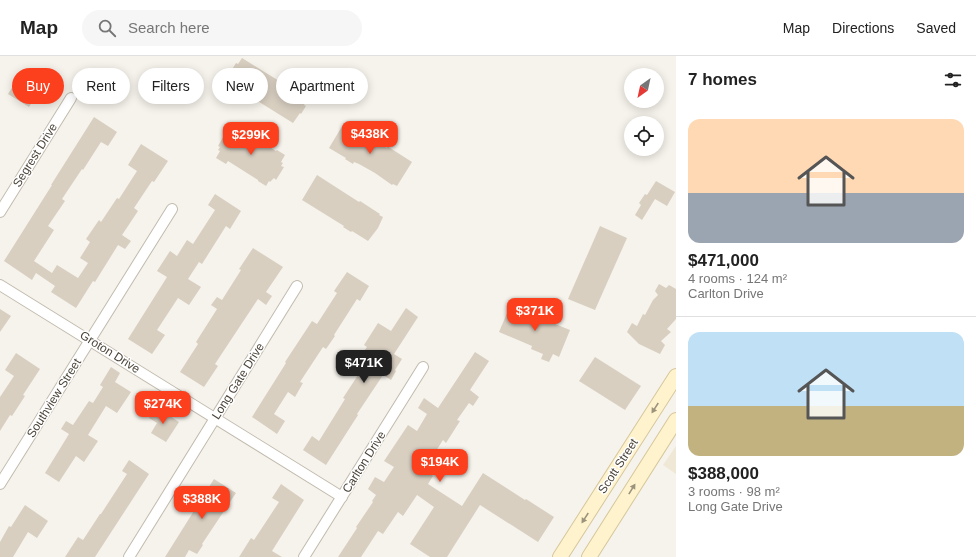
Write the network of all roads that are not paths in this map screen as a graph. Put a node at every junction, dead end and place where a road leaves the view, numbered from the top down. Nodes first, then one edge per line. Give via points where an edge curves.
1 (71, 98) dead end
2 (172, 209) dead end
3 (0, 212) edge
4 (0, 285) edge
5 (297, 286) dead end
6 (90, 340) junction
7 (423, 367) dead end
8 (676, 376) edge
9 (215, 418) junction
10 (676, 420) edge
11 (0, 484) edge
12 (342, 497) junction
13 (129, 557) edge
14 (304, 557) edge
15 (560, 557) edge
16 (589, 557) edge

1 - 3 street, Segrest Drive
2 - 6 street, Southview Street
4 - 6 street, Groton Drive
5 - 9 street, Long Gate Drive
6 - 9 street, Groton Drive
6 - 11 street, Southview Street
7 - 12 street, Carlton Drive
8 -> 15 main road, Scott Street
9 - 12 street, Groton Drive
9 - 13 street, Long Gate Drive
16 -> 10 main road, Scott Street
12 - 14 street, Carlton Drive

